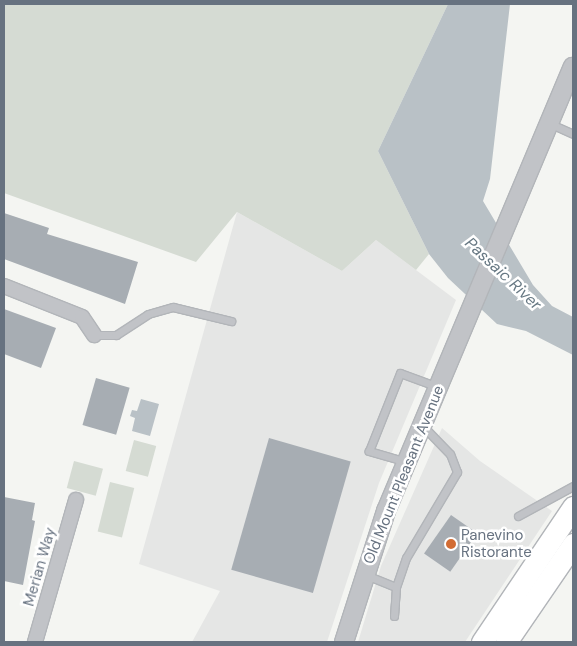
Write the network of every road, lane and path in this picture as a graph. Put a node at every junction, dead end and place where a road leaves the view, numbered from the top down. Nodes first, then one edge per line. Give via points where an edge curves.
1 (573, 67) edge
2 (549, 124) junction
3 (573, 134) edge
4 (4, 286) edge
5 (231, 322) dead end
6 (94, 335) joint
7 (438, 387) junction
8 (422, 426) junction
9 (407, 462) junction
10 (573, 486) edge
11 (76, 500) dead end
12 (573, 507) edge
13 (518, 516) dead end
14 (573, 546) edge
15 (364, 574) junction
16 (396, 587) junction
17 (394, 616) dead end
18 (35, 642) edge
19 (344, 642) edge
20 (482, 642) edge
21 (506, 642) edge

1 - 2 street, Old Mount Pleasant Avenue
2 - 3 lane
2 - 7 street, Old Mount Pleasant Avenue
4 - 6 street via 82,317
5 - 6 lane via 173,307 148,314 116,335
7 - 8 street, Old Mount Pleasant Avenue
7 - 9 lane via 400,372 369,451
8 - 9 street, Old Mount Pleasant Avenue
8 - 16 lane via 450,454 457,472 406,558
9 - 15 street, Old Mount Pleasant Avenue
10 - 13 lane
11 - 18 street, Merian Way
12 - 20 main road
14 - 21 main road
15 - 16 lane
15 - 19 street, Old Mount Pleasant Avenue
16 - 17 lane

